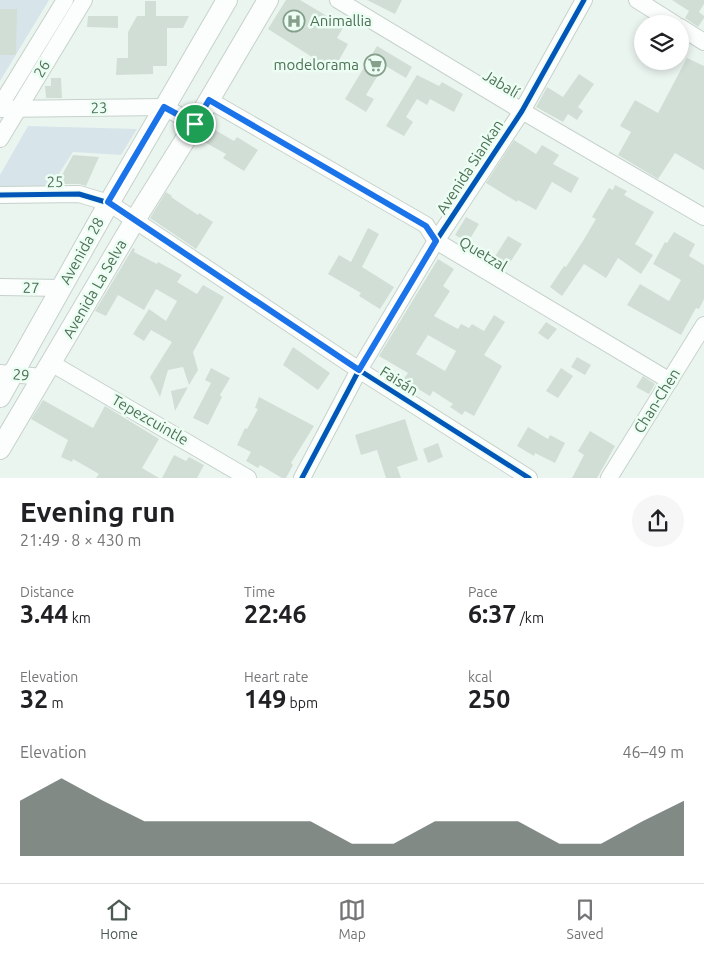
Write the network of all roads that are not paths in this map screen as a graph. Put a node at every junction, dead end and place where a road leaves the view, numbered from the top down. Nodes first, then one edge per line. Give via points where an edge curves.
1 (65, 0) edge
2 (84, 0) edge
3 (227, 0) edge
4 (268, 0) edge
5 (338, 0) edge
6 (584, 0) edge
7 (637, 0) edge
8 (661, 15) edge
9 (689, 33) edge
10 (704, 42) edge
11 (209, 100) junction
12 (0, 107) edge
13 (164, 107) junction
14 (18, 109) junction
15 (522, 111) junction
16 (195, 124) junction
17 (0, 139) edge
18 (0, 195) edge
19 (108, 202) junction
20 (704, 218) edge
21 (135, 220) junction
22 (436, 241) junction
23 (0, 287) edge
24 (62, 288) junction
25 (704, 324) edge
26 (47, 370) junction
27 (359, 370) junction
28 (7, 374) edge
29 (670, 380) junction
30 (0, 398) edge
31 (0, 450) edge
32 (248, 478) edge
33 (302, 478) edge
34 (529, 478) edge
35 (609, 478) edge

1 - 12 street
2 - 14 street, 26
3 - 13 street, Avenida 28
4 - 11 street, Avenida La Selva
5 - 15 street, Jabalí
6 - 15 street, Avenida Siankan
7 - 8 street
9 - 10 street
11 - 16 street, Avenida La Selva
11 - 22 street, Quetzal via 426,226
12 - 14 street, 23
13 - 14 street, 23
13 - 16 street, 23
13 - 19 street, Avenida 28
14 - 17 street, 26
15 - 20 street, Jabalí
15 - 22 street, Avenida Siankan
16 - 21 street, Avenida La Selva
18 - 19 street, 25 via 79,194
19 - 21 street, Faisán
19 - 24 street, Avenida 28
21 - 26 street, Avenida La Selva
21 - 27 street, Faisán
22 - 27 street, Avenida Siankan
22 - 29 street, Quetzal
23 - 24 street, 27
24 - 28 street, Avenida 28
25 - 29 street, Chan-Chen
26 - 28 street, 29
26 - 31 street, Avenida La Selva
26 - 32 street, Tepezcuintle
27 - 33 street, Avenida Siankan
27 - 34 street, Faisán
28 - 30 street
29 - 35 street, Chan-Chen

